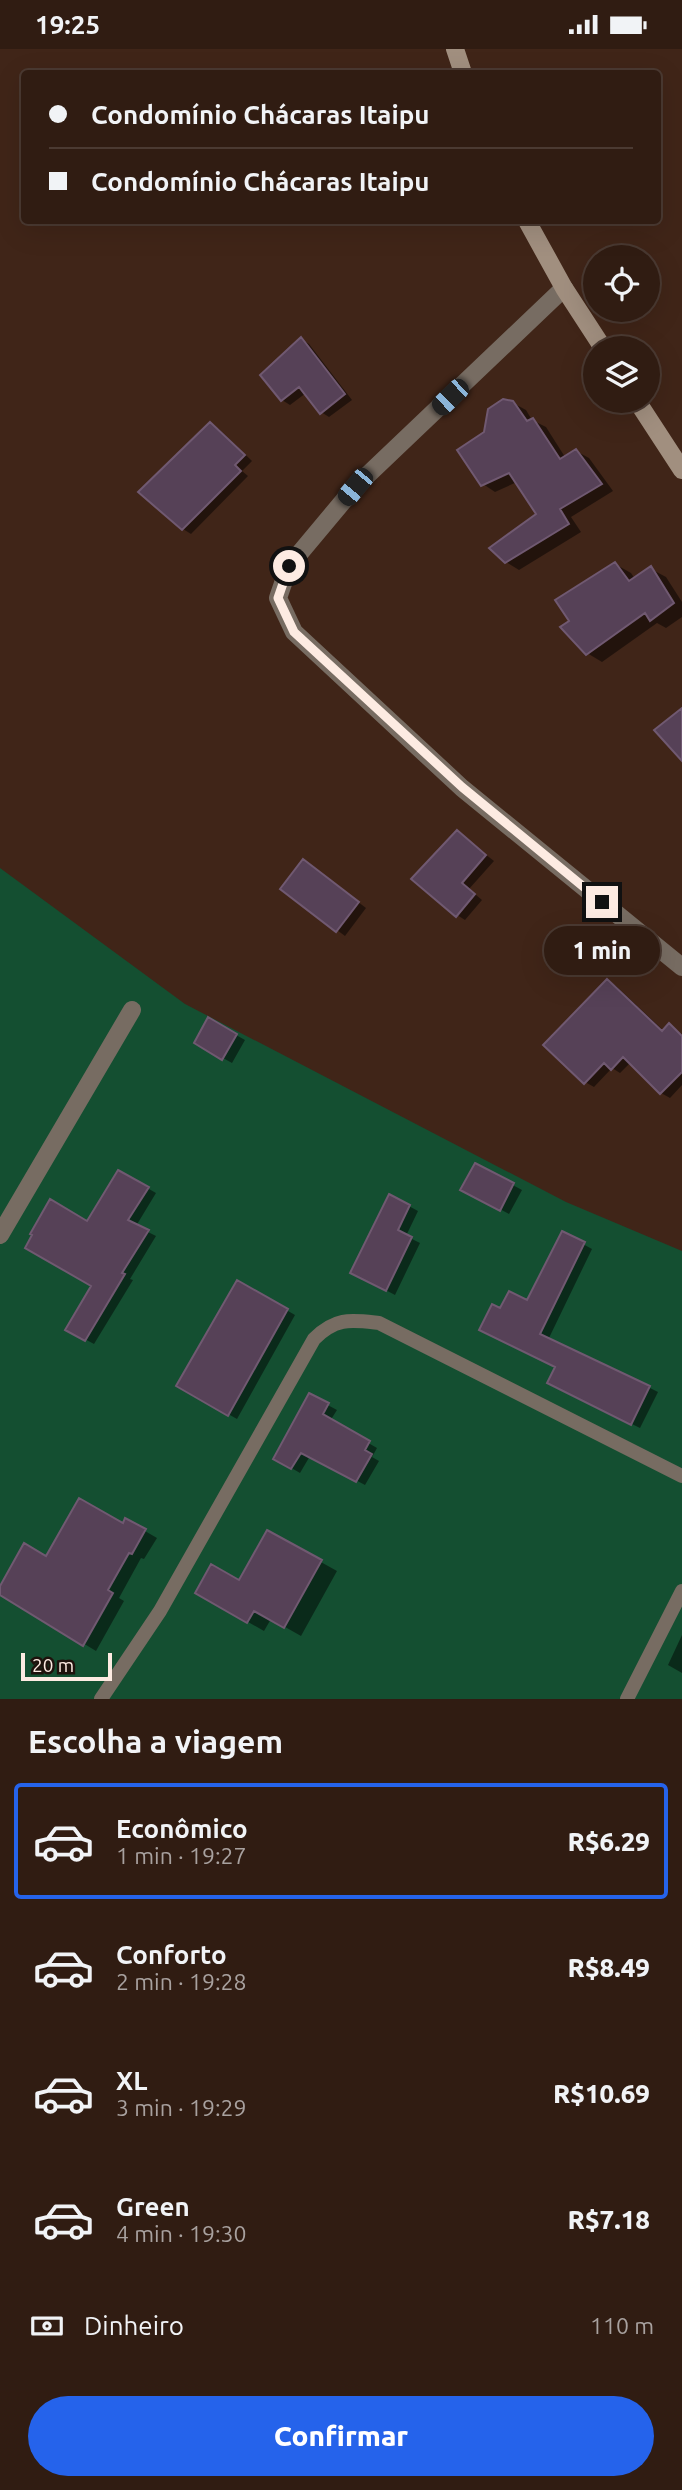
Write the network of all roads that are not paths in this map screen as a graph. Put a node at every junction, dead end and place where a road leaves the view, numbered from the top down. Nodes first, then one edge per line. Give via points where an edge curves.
1 (455, 49) edge
2 (462, 70) edge
3 (529, 224) edge
4 (564, 288) junction
5 (595, 336) edge
6 (645, 413) edge
7 (682, 470) edge
8 (682, 967) edge
9 (132, 1010) dead end
10 (0, 1235) edge
11 (682, 1476) edge
12 (682, 1591) edge
13 (102, 1699) edge
14 (627, 1699) edge

1 - 2 street
3 - 4 street
4 - 5 street
4 - 8 street via 355,487 289,566 278,598 294,632 462,787
6 - 7 street
9 - 10 street
11 - 13 lane via 379,1324 340,1321 314,1339 160,1611
12 - 14 lane

